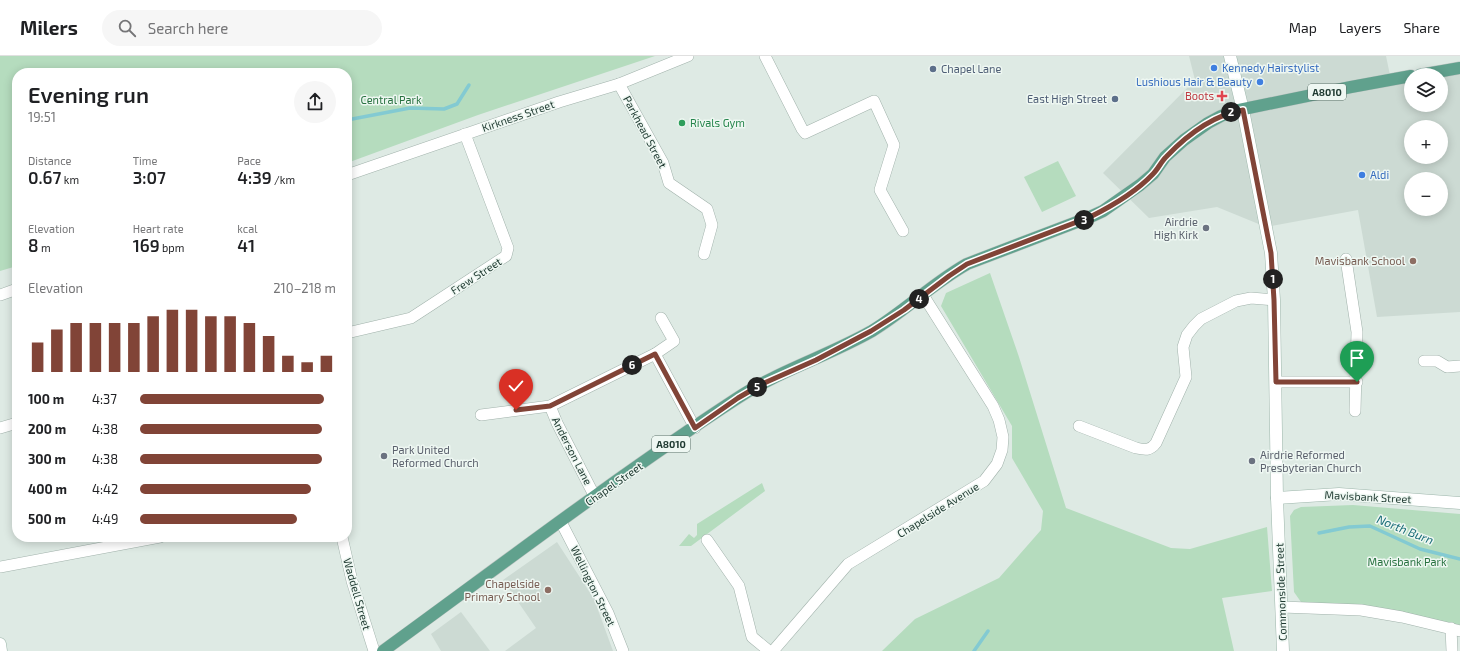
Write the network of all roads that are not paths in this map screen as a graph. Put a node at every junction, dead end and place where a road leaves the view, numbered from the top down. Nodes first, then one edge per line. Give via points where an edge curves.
1 (688, 56) edge
2 (764, 56) edge
3 (1230, 56) edge
4 (1460, 68) edge
5 (1448, 70) edge
6 (1404, 77) edge
7 (620, 84) junction
8 (1243, 110) junction
9 (465, 134) junction
10 (352, 173) edge
11 (903, 231) dead end
12 (704, 254) dead end
13 (1346, 259) dead end
14 (12, 291) edge
15 (0, 295) edge
16 (923, 295) junction
17 (1274, 300) junction
18 (661, 318) dead end
19 (352, 332) edge
20 (655, 354) junction
21 (1424, 360) dead end
22 (1460, 366) edge
23 (1276, 382) junction
24 (1357, 382) junction
25 (550, 406) junction
26 (1355, 411) dead end
27 (481, 415) dead end
28 (12, 424) edge
29 (1079, 426) dead end
30 (0, 428) edge
31 (695, 428) junction
32 (595, 497) junction
33 (1277, 498) junction
34 (1460, 502) edge
35 (561, 522) junction
36 (707, 540) dead end
37 (133, 542) edge
38 (343, 542) edge
39 (0, 567) edge
40 (1282, 607) junction
41 (1455, 630) edge
42 (0, 644) edge
43 (1, 651) edge
44 (374, 651) edge
45 (383, 651) edge
46 (624, 651) edge
47 (769, 651) edge
48 (773, 651) edge
49 (1283, 651) edge
50 (1452, 651) edge

1 - 7 street, Kirkness Street
2 - 11 street via 805,133 874,102 894,145 880,190
3 - 8 main road, Commonside Street
4 - 5 main road
6 - 8 main road, A8010
7 - 9 street, Kirkness Street
7 - 12 street, Parkhead Street via 663,163 669,183 707,209 712,225
8 - 16 main road, Chapel Street / A8010 via 1208,122 1184,140 1153,174 1103,211 967,264
8 - 17 main road, Commonside Street via 1271,253
9 - 10 street, Kirkness Street
9 - 19 street, Frew Street via 508,248 506,256 410,318
13 - 24 street via 1357,332
14 - 15 street
16 - 31 main road, Chapel Street / A8010 via 871,331 816,360 762,384
16 - 48 street, Chapelside Avenue via 993,406 1004,437 997,464 984,481 848,564
17 - 23 main road, Commonside Street
17 - 29 street via 1251,298 1236,301 1201,319 1187,334 1183,347 1186,377 1152,449 1136,448
18 - 20 street via 674,341
20 - 25 street
20 - 31 street
21 - 22 street via 1436,361 1447,367
23 - 24 street
23 - 33 main road, Commonside Street
24 - 26 street
25 - 27 street
25 - 32 street, Anderson Lane
28 - 30 street
31 - 32 main road, Chapel Street / A8010
32 - 35 main road, Chapel Street / A8010
33 - 34 main road, Mavisbank Street via 1339,494
33 - 40 main road, Commonside Street
35 - 45 main road, Chapel Street / A8010
35 - 46 street, Wellington Street via 608,613
36 - 47 street via 739,586 752,637
37 - 39 street
38 - 44 street, Waddell Street via 352,581
40 - 41 street via 1361,610
40 - 49 main road, Commonside Street
41 - 50 street
42 - 43 main road

